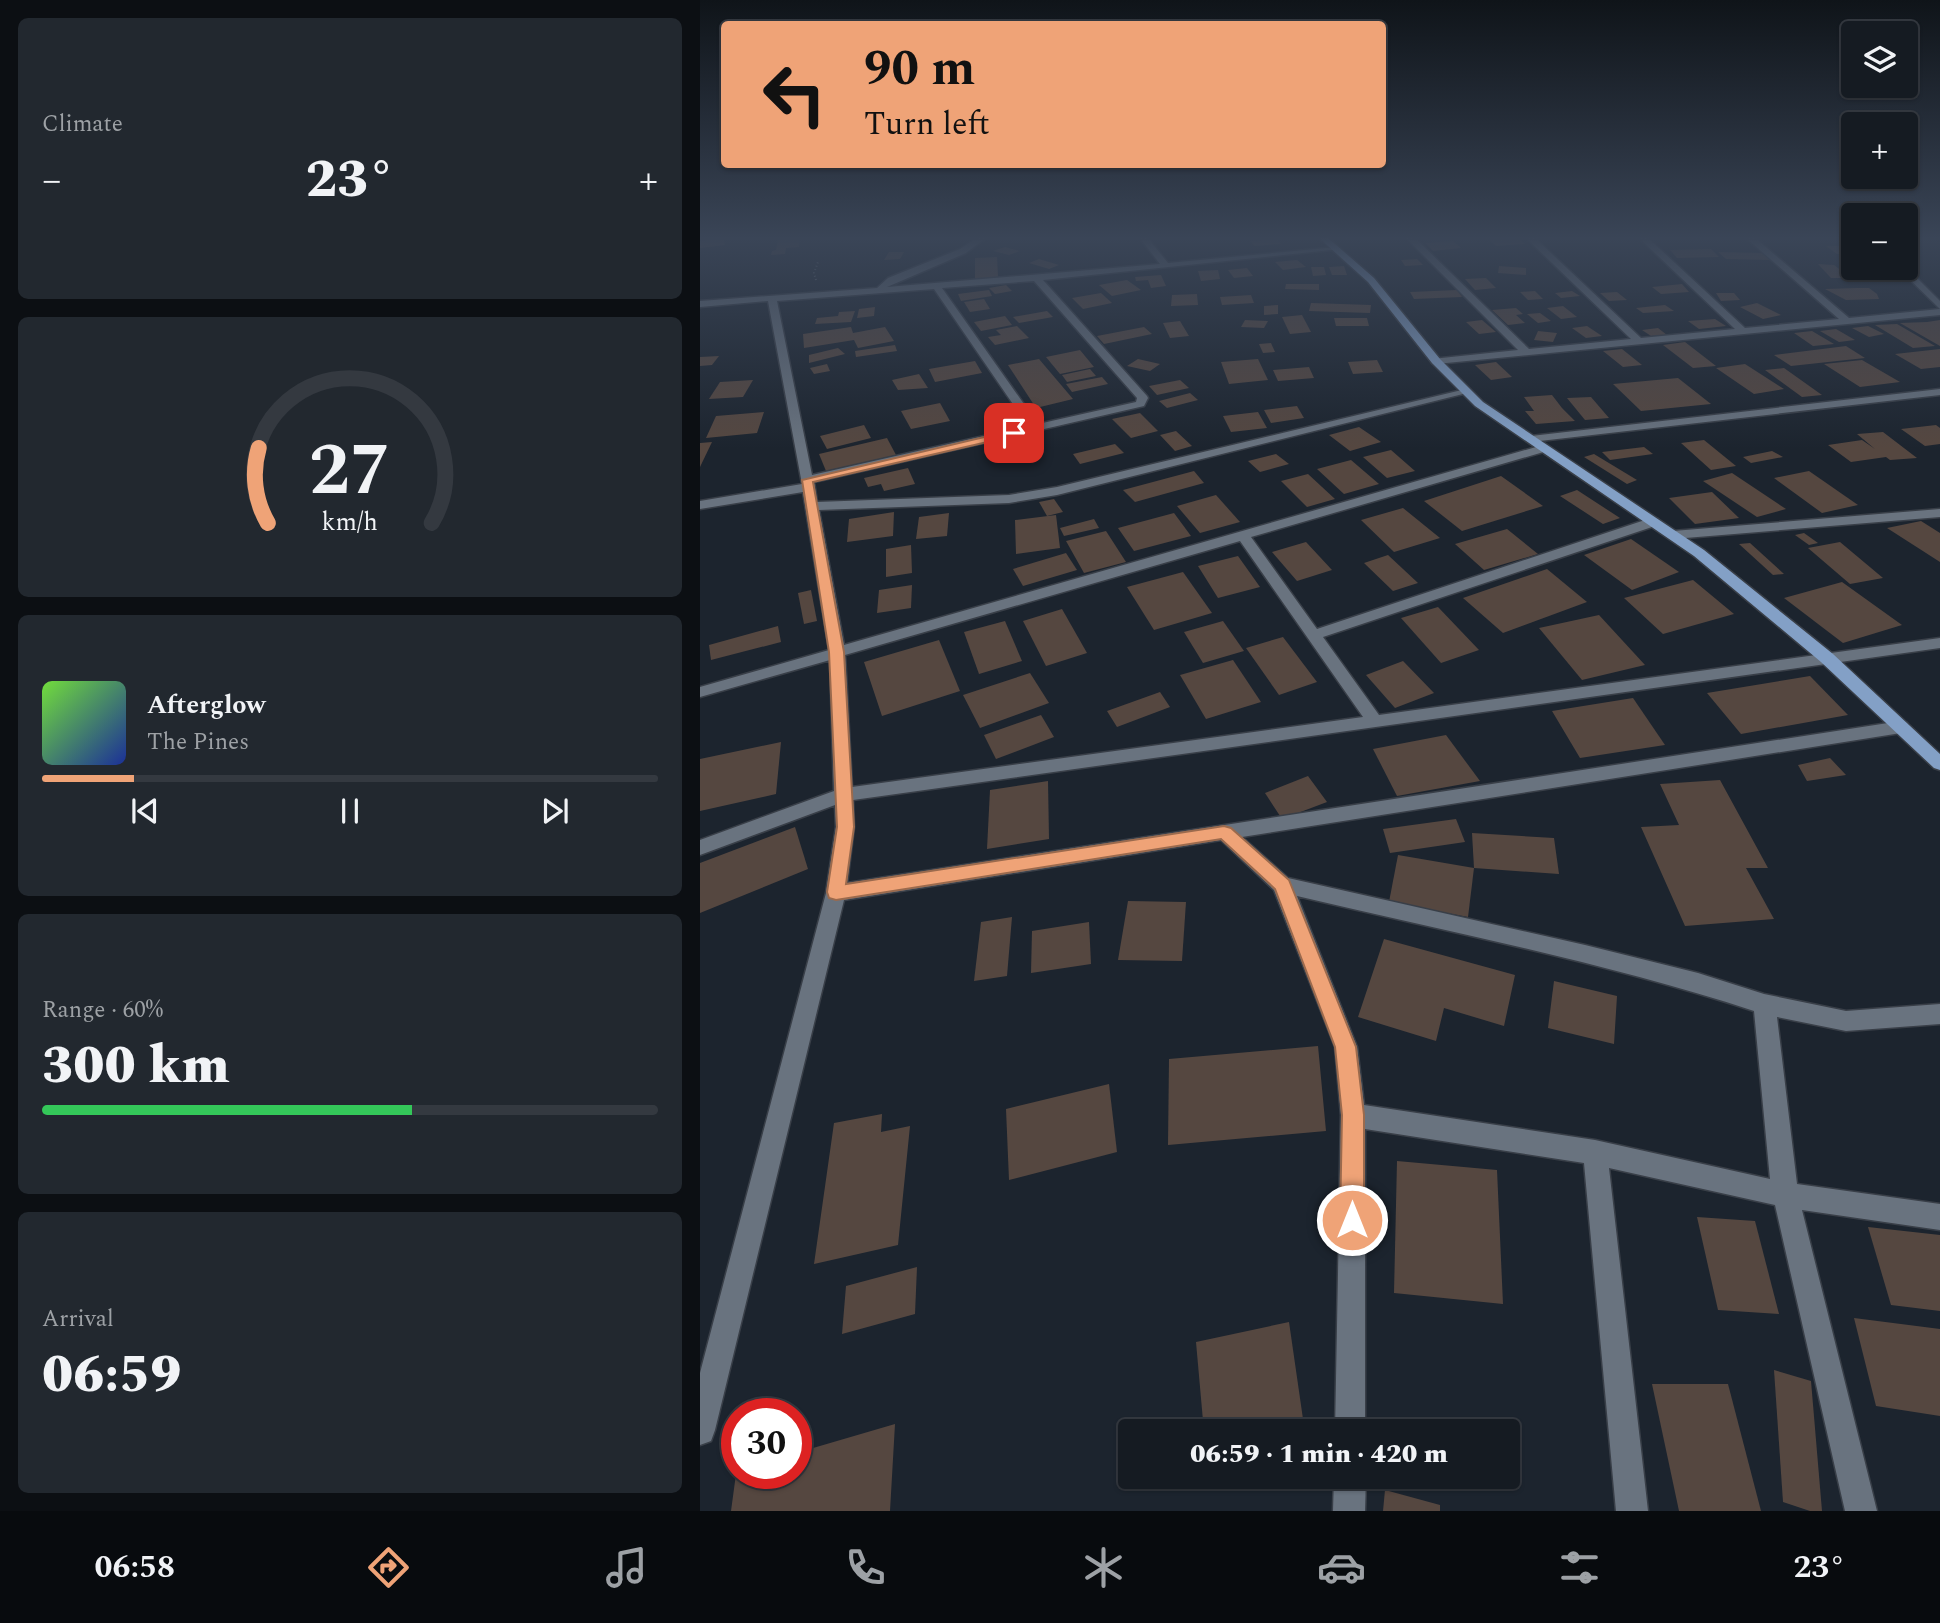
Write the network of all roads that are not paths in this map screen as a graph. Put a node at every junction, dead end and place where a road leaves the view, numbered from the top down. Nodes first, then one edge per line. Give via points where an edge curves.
1 (774, 308) edge
2 (951, 308) edge
3 (1062, 308) edge
4 (1393, 308) edge
5 (1480, 308) edge
6 (1603, 308) edge
7 (1718, 308) edge
8 (1831, 308) edge
9 (1940, 312) edge
10 (1847, 321) junction
11 (1743, 331) junction
12 (1638, 341) junction
13 (1525, 352) junction
14 (1436, 361) junction
15 (1466, 392) junction
16 (1940, 393) edge
17 (1034, 428) junction
18 (1531, 439) junction
19 (1543, 449) junction
20 (809, 491) junction
21 (700, 505) edge
22 (1940, 513) edge
23 (1653, 522) junction
24 (1243, 535) junction
25 (1673, 535) junction
26 (1314, 635) junction
27 (1940, 643) edge
28 (836, 652) junction
29 (1827, 657) junction
30 (700, 692) edge
31 (1374, 721) junction
32 (1900, 727) junction
33 (1940, 764) edge
34 (843, 795) junction
35 (1224, 832) junction
36 (700, 848) edge
37 (1282, 885) junction
38 (836, 892) junction
39 (1764, 1004) junction
40 (1940, 1014) edge
41 (1353, 1115) junction
42 (1595, 1152) junction
43 (1785, 1195) junction
44 (1940, 1217) edge
45 (1350, 1419) edge
46 (700, 1430) edge
47 (1350, 1489) edge
48 (1349, 1511) edge
49 (1632, 1511) edge
50 (1861, 1511) edge

1 - 20 street
2 - 17 street
3 - 17 street via 1143,401
4 - 14 main road
5 - 13 street
6 - 12 street
7 - 11 street
8 - 10 street
9 - 10 street
10 - 11 street
11 - 12 street
12 - 13 street
13 - 14 street
14 - 15 main road
15 - 18 main road
15 - 20 street via 1009,499
16 - 18 street
17 - 20 street
18 - 19 main road
19 - 23 main road
19 - 24 street
20 - 21 street
20 - 28 street
22 - 25 street
23 - 25 main road
23 - 26 street
24 - 26 street
24 - 28 street
25 - 29 main road
26 - 31 street
27 - 29 street
28 - 30 street
28 - 34 street
29 - 31 street
29 - 32 main road
31 - 34 street
32 - 33 main road
32 - 35 street
34 - 36 street
34 - 38 street via 845,827
35 - 37 street
35 - 38 street
37 - 39 street via 1585,954
37 - 41 street via 1346,1047
38 - 46 street
39 - 40 street via 1846,1021
39 - 43 street
41 - 42 street
41 - 45 street
42 - 43 street
42 - 49 street
43 - 44 street
43 - 50 street
47 - 48 street

